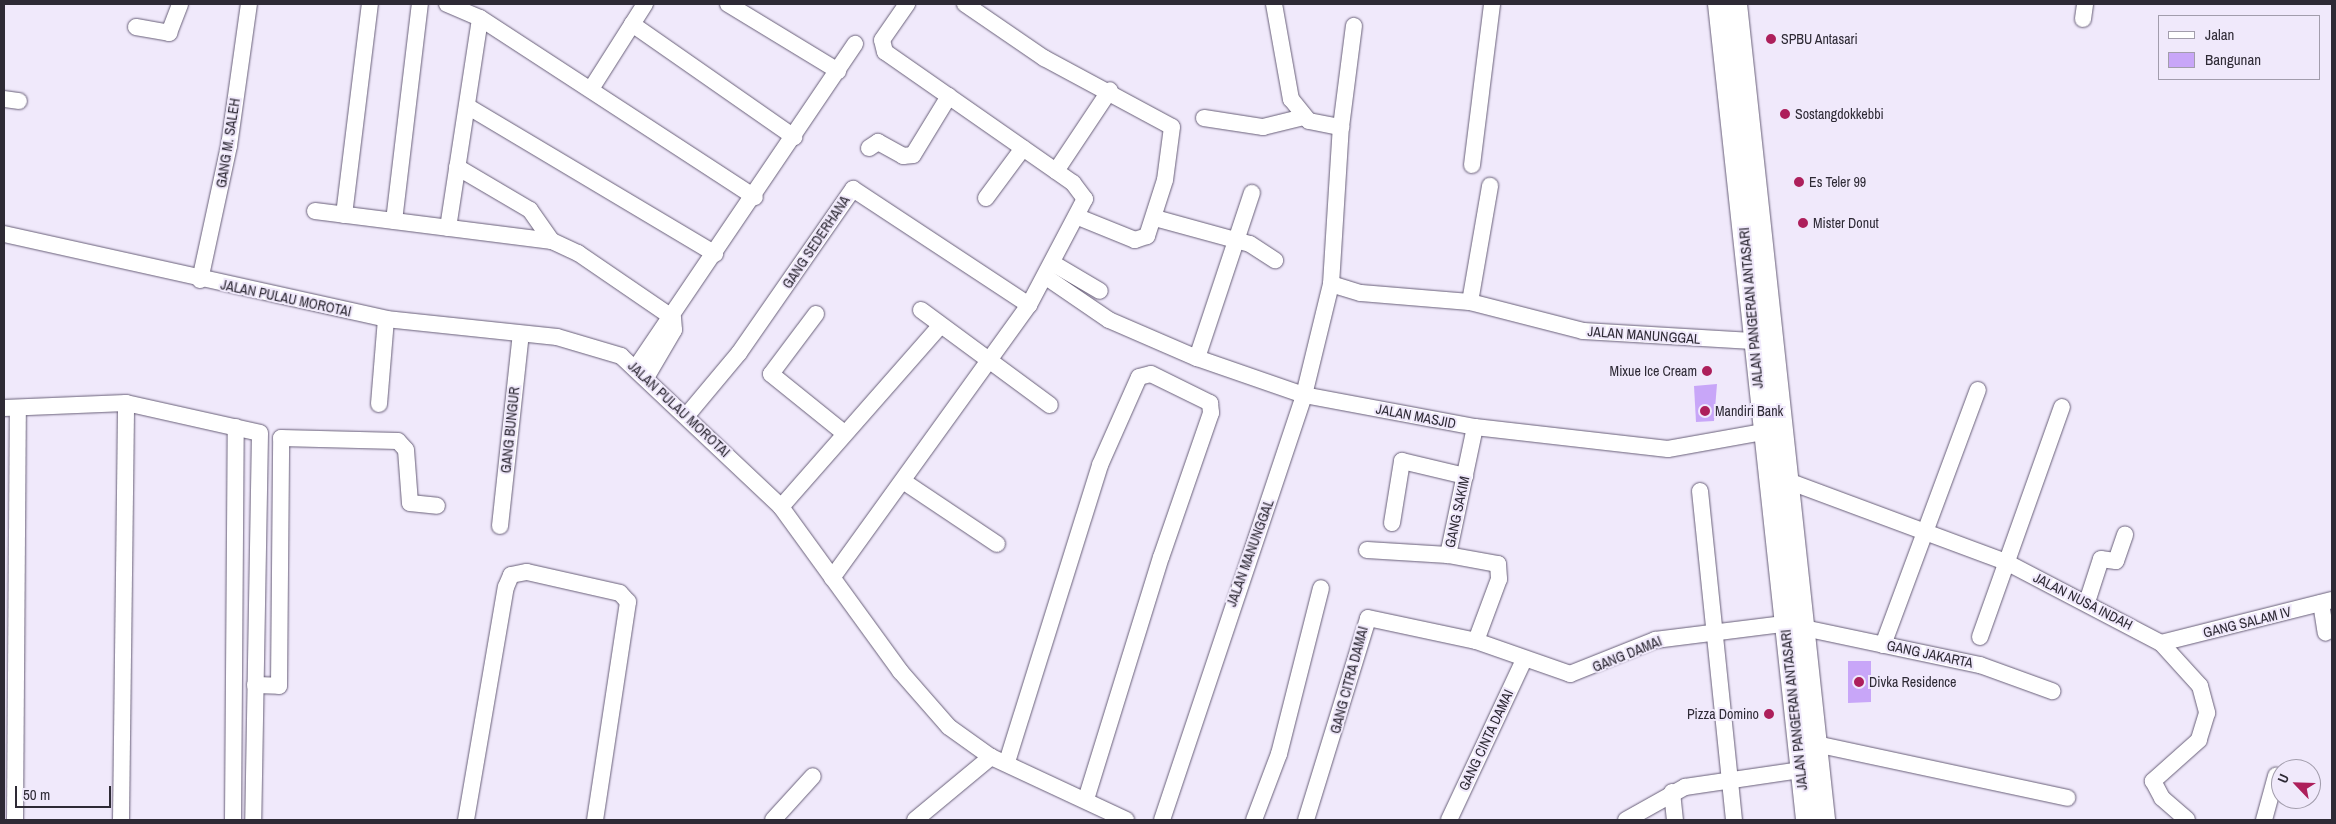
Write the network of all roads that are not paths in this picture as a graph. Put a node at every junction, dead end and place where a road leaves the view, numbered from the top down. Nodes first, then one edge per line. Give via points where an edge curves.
1 (180, 4) edge
2 (249, 4) edge
3 (370, 4) edge
4 (420, 4) edge
5 (447, 4) edge
6 (645, 4) edge
7 (728, 4) edge
8 (907, 4) edge
9 (965, 4) edge
10 (1274, 4) edge
11 (1492, 4) edge
12 (1718, 4) edge
13 (1737, 4) edge
14 (480, 18) junction
15 (632, 24) junction
16 (1354, 26) dead end
17 (136, 27) dead end
18 (855, 44) dead end
19 (838, 71) junction
20 (591, 88) junction
21 (1110, 90) junction
22 (949, 96) junction
23 (467, 106) junction
24 (1304, 117) junction
25 (1204, 118) dead end
26 (1341, 127) junction
27 (794, 137) junction
28 (869, 148) dead end
29 (1023, 148) junction
30 (1472, 165) dead end
31 (457, 167) junction
32 (1056, 172) junction
33 (1490, 186) dead end
34 (1252, 192) dead end
35 (755, 197) junction
36 (986, 198) dead end
37 (1750, 199) junction
38 (315, 211) dead end
39 (344, 215) junction
40 (1078, 217) junction
41 (1155, 218) junction
42 (394, 222) junction
43 (1753, 223) junction
44 (448, 228) junction
45 (4, 234) edge
46 (1234, 239) junction
47 (552, 241) junction
48 (715, 254) junction
49 (1276, 260) dead end
50 (1050, 271) junction
51 (200, 280) junction
52 (1331, 284) junction
53 (1100, 291) dead end
54 (1470, 302) junction
55 (1029, 304) junction
56 (921, 310) dead end
57 (816, 314) dead end
58 (673, 318) junction
59 (386, 319) junction
60 (940, 326) junction
61 (521, 334) junction
62 (1753, 341) junction
63 (986, 358) junction
64 (1197, 358) junction
65 (642, 371) junction
66 (1978, 390) dead end
67 (1304, 395) junction
68 (126, 402) junction
69 (379, 404) dead end
70 (1050, 405) dead end
71 (2062, 407) dead end
72 (11, 408) edge
73 (688, 414) junction
74 (236, 427) junction
75 (1475, 427) junction
76 (1763, 432) junction
77 (260, 433) junction
78 (844, 434) junction
79 (281, 438) junction
80 (1465, 476) junction
81 (903, 481) junction
82 (1788, 481) junction
83 (1700, 491) dead end
84 (437, 506) dead end
85 (781, 507) junction
86 (1392, 523) dead end
87 (500, 526) dead end
88 (1923, 531) junction
89 (2126, 536) dead end
90 (997, 544) dead end
91 (1367, 550) dead end
92 (1448, 555) junction
93 (2006, 562) junction
94 (832, 578) junction
95 (1321, 588) dead end
96 (2327, 601) edge
97 (2087, 602) junction
98 (1784, 624) junction
99 (1804, 628) junction
100 (1713, 631) junction
101 (2326, 633) dead end
102 (1980, 637) dead end
103 (1476, 641) junction
104 (2161, 643) junction
105 (1883, 645) junction
106 (1524, 660) junction
107 (255, 685) junction
108 (2052, 691) dead end
109 (1816, 744) junction
110 (991, 757) junction
111 (1008, 762) junction
112 (1800, 770) junction
113 (814, 776) dead end
114 (1729, 783) junction
115 (1672, 792) junction
116 (2271, 794) edge
117 (2067, 798) dead end
118 (1086, 800) junction
119 (15, 820) edge
120 (121, 820) edge
121 (232, 820) edge
122 (253, 820) edge
123 (466, 820) edge
124 (595, 820) edge
125 (773, 820) edge
126 (915, 820) edge
127 (1126, 820) edge
128 (1162, 820) edge
129 (1254, 820) edge
130 (1306, 820) edge
131 (1449, 820) edge
132 (1626, 820) edge
133 (1675, 820) edge
134 (1734, 820) edge
135 (1806, 820) edge
136 (1825, 820) edge
137 (2187, 820) edge
138 (2264, 820) edge

1 - 17 street via 169,33
2 - 51 street, GANG M. SALEH via 229,146
3 - 39 street
4 - 42 street
5 - 14 street
6 - 15 street
7 - 19 street
8 - 22 street via 882,47
9 - 21 street via 1044,58
10 - 24 street via 1291,98
11 - 30 street
12 - 37 main road, JALAN PANGERAN ANTASARI
13 - 37 main road, JALAN PANGERAN ANTASARI
14 - 20 street
14 - 23 street
15 - 20 street
15 - 27 street
16 - 26 street, JALAN MANUNGGAL
18 - 19 street
19 - 27 street
20 - 35 street
21 - 32 street
21 - 41 street via 1172,127
22 - 28 street via 913,155 903,156 878,142
22 - 29 street
23 - 31 street
23 - 48 street
24 - 25 street via 1263,127
24 - 26 street via 1319,125
26 - 52 street, JALAN MANUNGGAL
27 - 35 street
29 - 32 street
29 - 36 street
31 - 44 street
31 - 47 street via 530,210
32 - 40 street via 1084,193
33 - 54 street
34 - 46 street
35 - 48 street
37 - 43 main road, JALAN PANGERAN ANTASARI
38 - 39 street
39 - 42 street
40 - 41 street via 1135,240 1147,236
40 - 50 street
41 - 46 street
42 - 44 street
43 - 62 main road, JALAN PANGERAN ANTASARI
43 - 82 main road, JALAN PANGERAN ANTASARI
44 - 47 street
45 - 51 street, JALAN PULAU MOROTAI
46 - 49 street via 1262,248
46 - 64 street
47 - 58 street via 578,253
48 - 58 street
50 - 53 street
50 - 55 street
50 - 64 street, JALAN MASJID via 1109,320
51 - 59 street, JALAN PULAU MOROTAI
52 - 54 street, JALAN MANUNGGAL via 1361,293
52 - 67 street, JALAN MANUNGGAL
54 - 62 street, JALAN MANUNGGAL via 1582,331
55 - 63 street
55 - 73 street, GANG SEDERHANA via 853,189 739,352
56 - 60 street
57 - 78 street via 771,374
58 - 65 street
59 - 61 street, JALAN PULAU MOROTAI
59 - 69 street
60 - 63 street
60 - 78 street
61 - 65 street, JALAN PULAU MOROTAI via 590,345
61 - 87 street, GANG BUNGUR
62 - 76 main road, JALAN PANGERAN ANTASARI
63 - 70 street
63 - 81 street
64 - 67 street, JALAN MASJID
65 - 73 street, JALAN PULAU MOROTAI
66 - 88 street
67 - 75 street, JALAN MASJID
67 - 128 street, JALAN MANUNGGAL
68 - 72 street
68 - 74 street
68 - 120 street
71 - 93 street
72 - 119 street
73 - 85 street, JALAN PULAU MOROTAI
74 - 77 street
74 - 121 street
75 - 76 street, JALAN MASJID via 1668,449
75 - 80 street, GANG SAKIM
76 - 98 main road, JALAN PANGERAN ANTASARI
77 - 79 street
77 - 107 street
78 - 85 street
79 - 84 street via 398,441 406,450 410,503
79 - 107 street via 279,686
80 - 86 street via 1402,461
80 - 92 street, GANG SAKIM
81 - 90 street
81 - 94 street
82 - 88 street, JALAN NUSA INDAH
82 - 99 main road, JALAN PANGERAN ANTASARI
83 - 100 street
85 - 94 street, JALAN PULAU MOROTAI
88 - 93 street, JALAN NUSA INDAH
88 - 105 street
89 - 97 street via 2116,561 2101,559
91 - 92 street
92 - 103 street, GANG SAKIM via 1498,564 1499,579
93 - 97 street, JALAN NUSA INDAH
93 - 102 street
94 - 110 street, JALAN PULAU MOROTAI via 900,671 950,727
95 - 129 street via 1279,754
96 - 101 street
96 - 104 street, GANG SALAM IV
97 - 104 street, JALAN NUSA INDAH
98 - 100 street, GANG DAMAI
98 - 112 main road, JALAN PANGERAN ANTASARI
99 - 105 street, GANG JAKARTA
99 - 109 main road, JALAN PANGERAN ANTASARI
100 - 106 street, GANG DAMAI via 1655,640 1578,674
100 - 114 street
103 - 106 street, GANG DAMAI
103 - 130 street, GANG CITRA DAMAI via 1365,620 1326,768
104 - 137 street, JALAN NUSA INDAH via 2200,686 2207,713 2200,740 2153,781 2162,798
105 - 108 street, GANG JAKARTA via 1980,665
106 - 131 street, GANG CINTA DAMAI
107 - 122 street
109 - 117 street
109 - 136 main road, JALAN PANGERAN ANTASARI
110 - 111 street, JALAN PULAU MOROTAI
110 - 126 street
111 - 118 street, JALAN PULAU MOROTAI
111 - 118 street via 1100,465 1139,377 1152,374 1210,403 1211,413 1160,557
112 - 114 street
112 - 135 main road, JALAN PANGERAN ANTASARI
113 - 125 street
114 - 115 street
114 - 134 street
115 - 132 street
115 - 133 street
116 - 138 street
118 - 127 street, JALAN PULAU MOROTAI
123 - 124 street via 506,587 511,575 527,572 620,593 628,602

